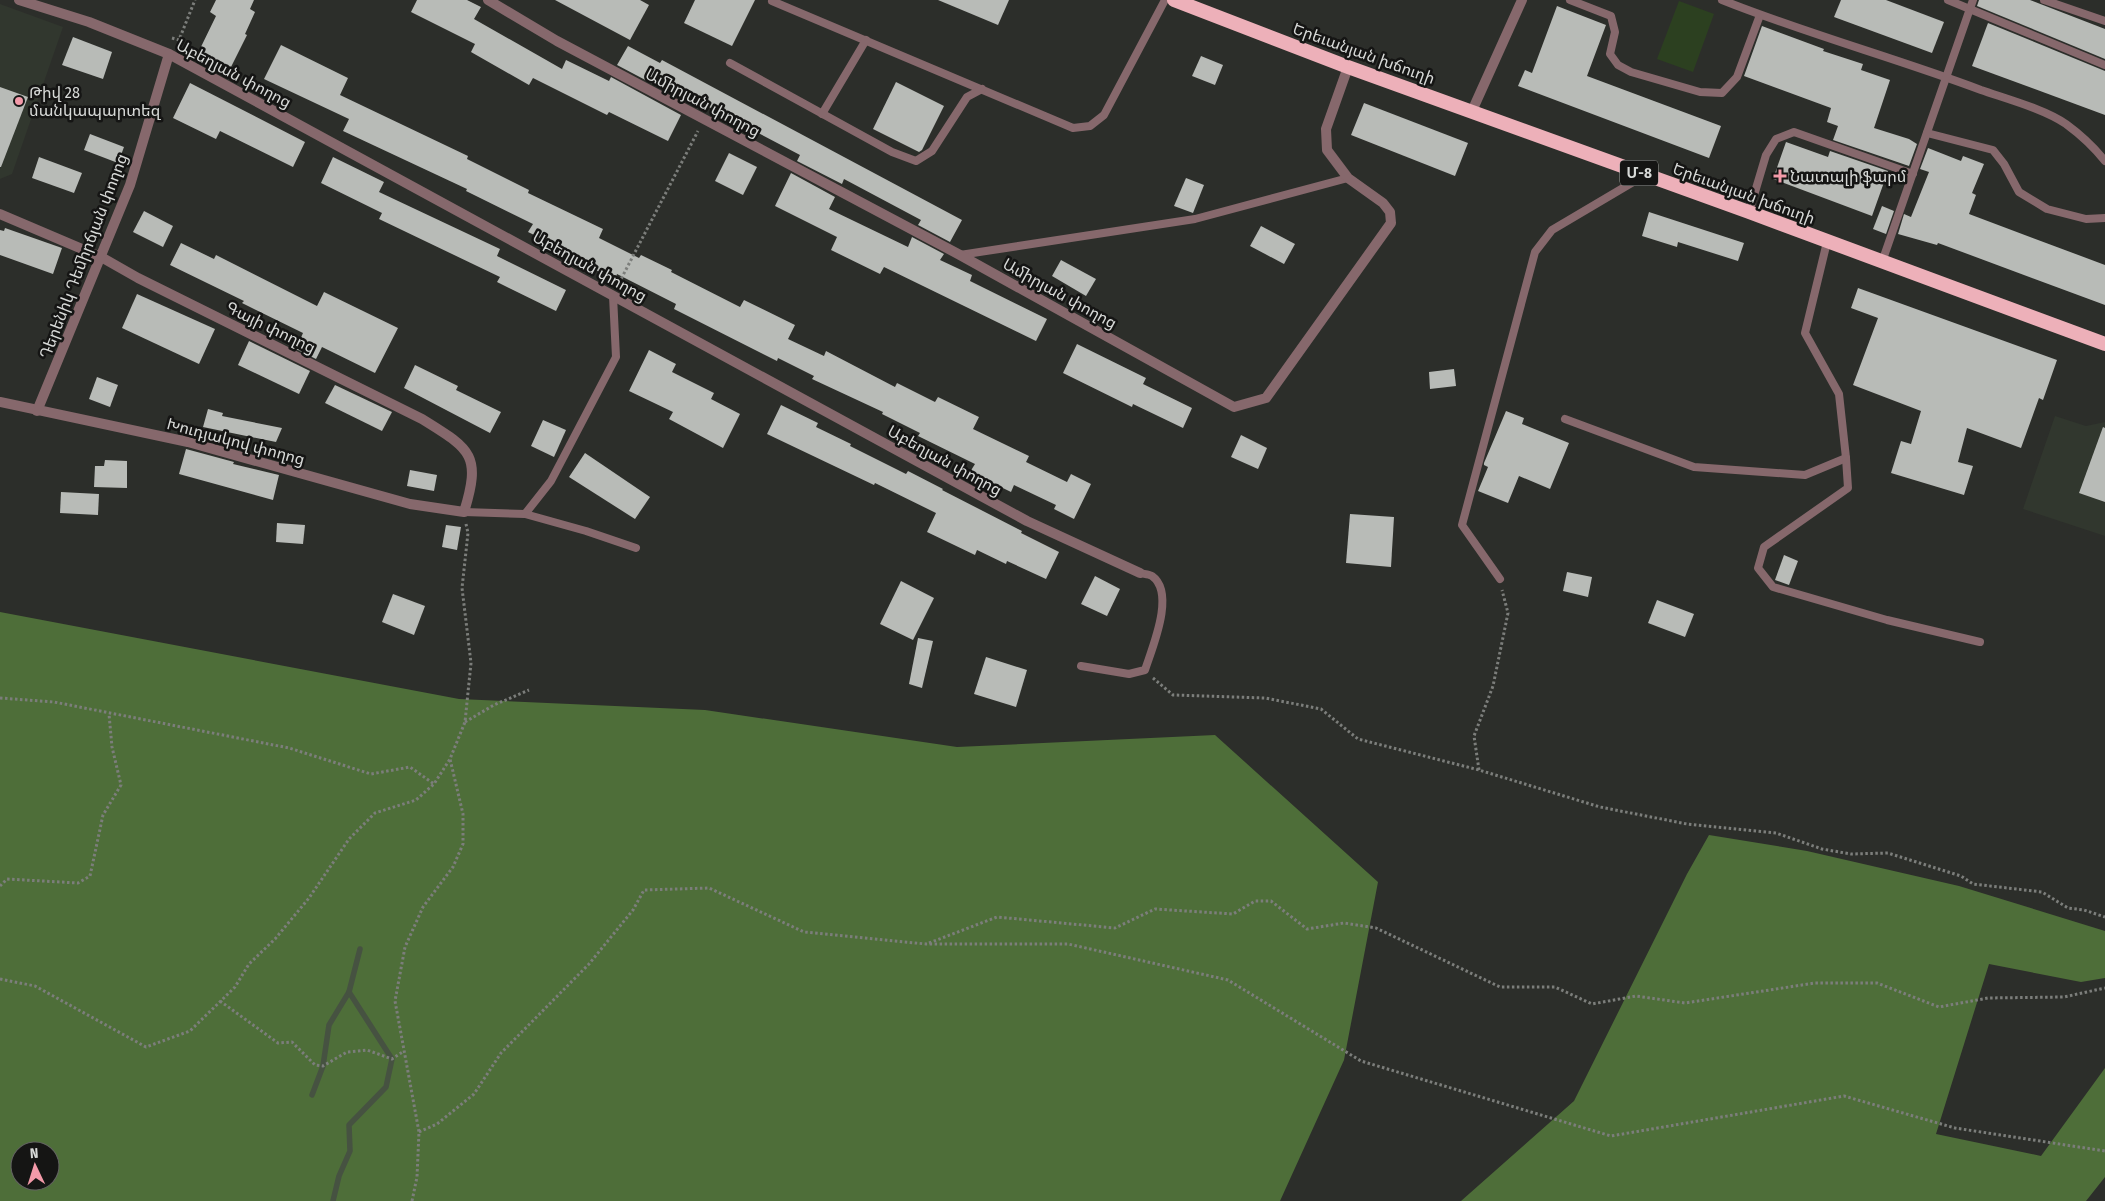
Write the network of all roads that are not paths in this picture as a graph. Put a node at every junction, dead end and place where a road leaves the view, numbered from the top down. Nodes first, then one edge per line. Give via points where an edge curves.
1 (19, 0) edge
2 (488, 0) edge
3 (772, 0) edge
4 (1165, 0) edge
5 (1174, 0) edge
6 (1522, 0) edge
7 (1570, 0) edge
8 (1722, 0) edge
9 (1948, 0) edge
10 (1973, 0) edge
11 (2044, 0) edge
12 (1970, 9) junction
13 (1760, 15) junction
14 (2105, 21) edge
15 (866, 40) junction
16 (169, 54) junction
17 (730, 63) dead end
18 (2105, 65) edge
19 (1348, 67) junction
20 (1946, 76) junction
21 (982, 89) junction
22 (1472, 111) junction
23 (822, 114) junction
24 (1927, 132) junction
25 (2105, 160) edge
26 (1912, 174) junction
27 (1645, 175) junction
28 (1348, 178) junction
29 (1749, 212) junction
30 (0, 214) edge
31 (2105, 218) edge
32 (1827, 242) junction
33 (960, 255) junction
34 (101, 257) junction
35 (1882, 262) junction
36 (613, 296) junction
37 (2105, 344) edge
38 (0, 402) edge
39 (38, 411) junction
40 (1565, 419) dead end
41 (1846, 458) junction
42 (464, 512) junction
43 (525, 514) junction
44 (636, 548) dead end
45 (1140, 572) joint
46 (1500, 579) road end
47 (1980, 642) dead end
48 (1081, 666) dead end

1 - 16 street, Աբեղյան փողոց via 89,22
2 - 33 street, Ամիրյան փողոց via 557,41
3 - 15 lane
4 - 21 lane via 1104,115 1090,126 1073,128
5 - 19 highway, Երեւանյան խճուղի / Մ-8
6 - 22 street
7 - 13 lane via 1612,16 1615,32 1610,54 1618,65 1631,72 1700,92 1722,92 1737,77
8 - 13 lane
9 - 12 lane
10 - 12 lane
11 - 14 lane
12 - 18 lane
12 - 20 lane
13 - 20 lane
15 - 21 lane
15 - 23 lane
16 - 34 street, Դերենիկ Դեմիրճյան փողոց via 130,184
16 - 36 street, Աբեղյան փողոց
17 - 23 lane
19 - 22 highway, Երեւանյան խճուղի / Մ-8
19 - 28 street, Ամիրյան փողոց via 1326,129 1327,150
20 - 24 lane
20 - 25 lane via 2065,123 2091,143
21 - 23 lane via 967,97 932,151 916,161 892,152
22 - 27 highway, Երեւանյան խճուղի / Մ-8
24 - 26 lane
24 - 31 lane via 1993,150 2019,192 2047,209 2086,219
26 - 29 lane via 1794,132 1776,139 1766,155
26 - 35 lane
27 - 29 highway, Երեւանյան խճուղի / Մ-8
27 - 46 lane via 1552,230 1535,252 1462,525
28 - 33 lane via 1195,219
28 - 33 street, Ամիրյան փողոց via 1383,203 1390,212 1391,223 1266,398 1234,407
29 - 32 highway, Երեւանյան խճուղի / Մ-8
30 - 34 street, Գայի փողոց
32 - 35 highway, Երեւանյան խճուղի / Մ-8
32 - 41 lane via 1805,333 1839,394
34 - 39 street, Դերենիկ Դեմիրճյան փողոց
34 - 42 street, Գայի փողոց via 450,436 464,448 473,470
35 - 37 highway, Երեւանյան խճուղի / Մ-8
36 - 43 lane via 616,357 552,481
36 - 45 street, Աբեղյան փողոց via 1027,522
38 - 39 street, Խուդյակով փողոց
39 - 42 street, Խուդյակով փողոց via 188,442 410,504
40 - 41 lane via 1694,467 1805,475
41 - 47 lane via 1848,488 1764,547 1758,568 1773,587 1887,620
42 - 43 lane
43 - 44 lane
45 - 48 lane via 1152,576 1162,591 1163,610 1146,670 1129,674

